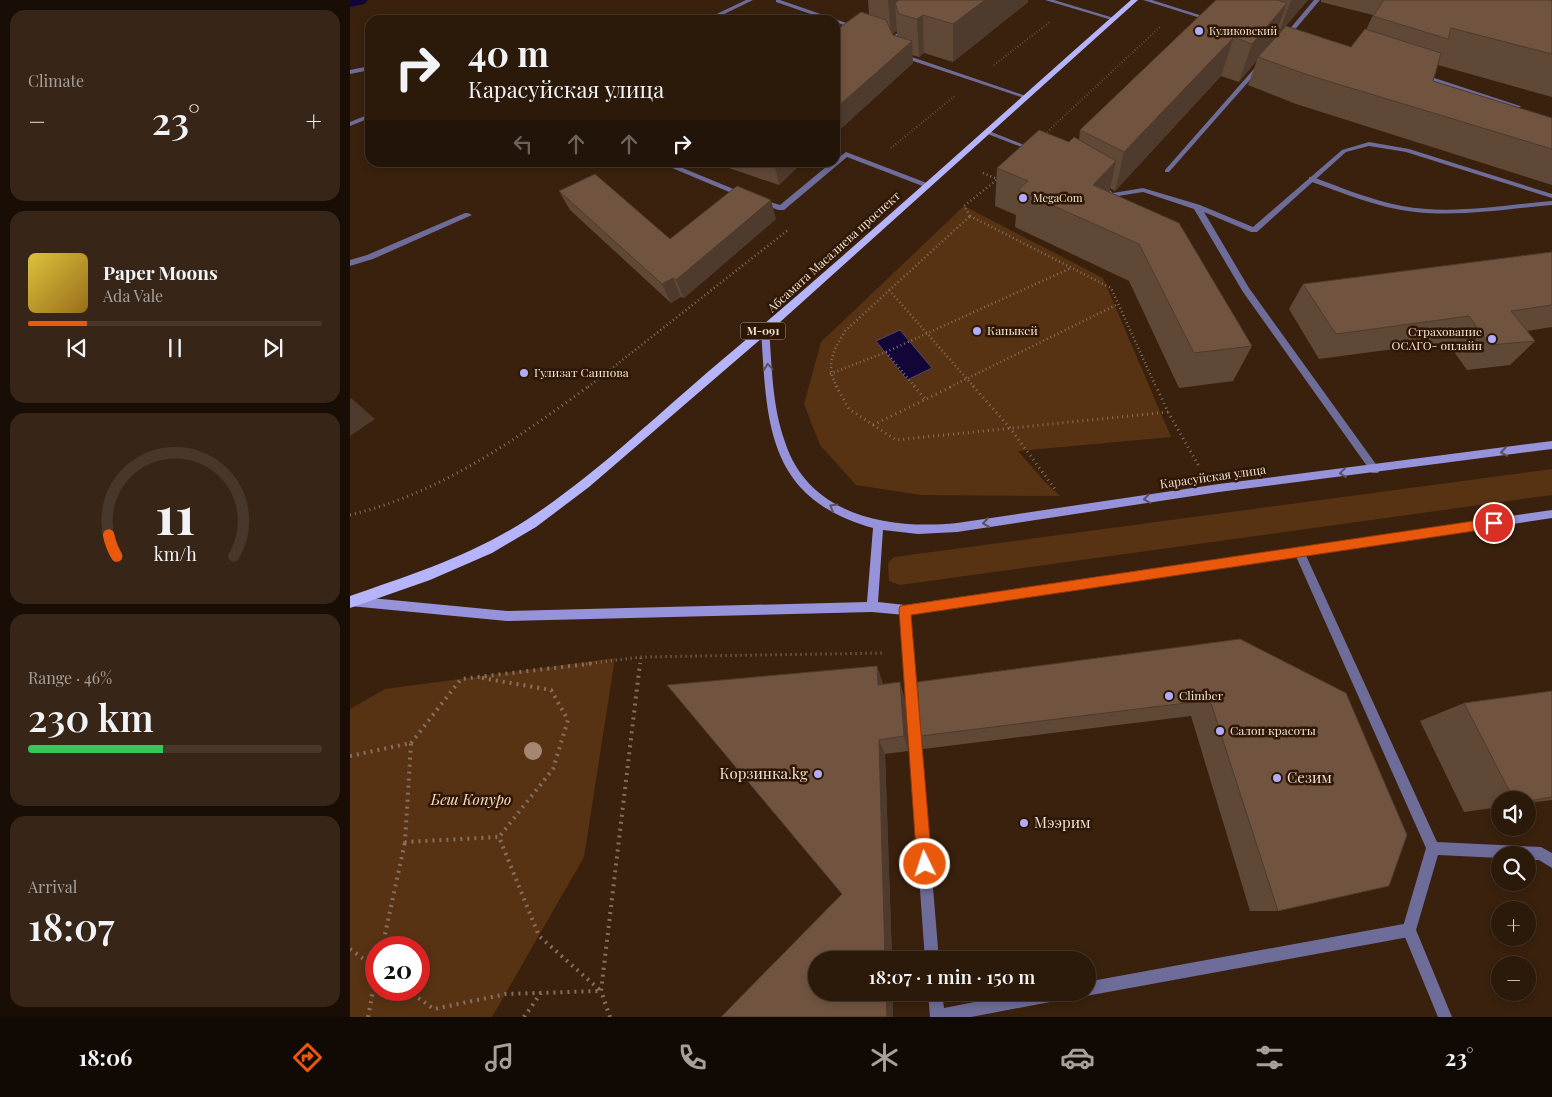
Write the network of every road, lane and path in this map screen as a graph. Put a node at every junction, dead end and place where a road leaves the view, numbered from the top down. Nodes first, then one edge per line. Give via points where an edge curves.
1 (750, 0) edge
2 (1048, 0) edge
3 (1135, 0) edge
4 (1146, 0) edge
5 (1317, 0) edge
6 (778, 1) dead end
7 (1070, 6) junction
8 (1179, 10) junction
9 (718, 15) edge
10 (820, 15) edge
11 (1114, 19) junction
12 (1217, 21) edge
13 (840, 22) edge
14 (916, 22) edge
15 (868, 31) edge
16 (1290, 33) junction
17 (884, 36) edge
18 (1298, 36) edge
19 (1274, 38) edge
20 (892, 39) junction
21 (1270, 55) edge
22 (365, 69) edge
23 (350, 72) edge
24 (1412, 73) edge
25 (976, 79) junction
26 (1026, 97) junction
27 (1524, 110) edge
28 (365, 118) edge
29 (350, 124) edge
30 (986, 132) junction
31 (1030, 148) junction
32 (1038, 152) edge
33 (840, 159) edge
34 (670, 167) edge
35 (676, 167) edge
36 (830, 167) edge
37 (674, 169) junction
38 (1166, 171) dead end
39 (983, 173) dead end
40 (998, 179) junction
41 (1312, 179) junction
42 (928, 185) junction
43 (1096, 185) edge
44 (1552, 196) edge
45 (1552, 203) edge
46 (1197, 207) junction
47 (468, 215) dead end
48 (970, 216) junction
49 (350, 263) edge
50 (1072, 268) junction
51 (889, 290) junction
52 (1118, 304) junction
53 (765, 329) junction
54 (927, 332) junction
55 (886, 352) junction
56 (616, 367) dead end
57 (830, 374) junction
58 (968, 379) junction
59 (925, 399) junction
60 (1168, 412) junction
61 (873, 425) junction
62 (1010, 428) junction
63 (1552, 445) edge
64 (1375, 470) junction
65 (1212, 489) junction
66 (1060, 496) dead end
67 (1552, 514) edge
68 (350, 515) edge
69 (878, 525) junction
70 (1300, 552) junction
71 (351, 603) edge
72 (872, 607) junction
73 (905, 610) junction
74 (908, 653) junction
75 (641, 657) junction
76 (476, 677) junction
77 (411, 743) junction
78 (350, 756) edge
79 (499, 837) junction
80 (405, 842) junction
81 (1433, 848) junction
82 (1552, 861) edge
83 (1409, 930) junction
84 (385, 936) edge
85 (350, 949) edge
86 (931, 951) edge
87 (365, 960) edge
88 (1096, 987) edge
89 (601, 991) junction
90 (542, 992) junction
91 (371, 1001) edge
92 (423, 1001) edge
93 (936, 1001) edge
94 (1018, 1001) edge
95 (368, 1017) edge
96 (524, 1017) edge
97 (610, 1017) edge
98 (1445, 1017) edge

1 - 9 street
2 - 7 street
3 - 11 main road, Абсамата Масалиева проспект / М-091
4 - 8 street
5 - 16 street
6 - 10 street
7 - 11 street
7 - 25 path
8 - 12 street
8 - 31 path
11 - 26 main road, Абсамата Масалиева проспект / М-091
13 - 15 street
14 - 20 street
16 - 18 street
16 - 19 street via 1283,40
17 - 20 street
20 - 25 street via 897,54
21 - 38 street
22 - 23 street
24 - 27 street
25 - 26 street
26 - 30 main road, Абсамата Масалиева проспект / М-091
28 - 29 street
30 - 31 street
30 - 42 main road, Абсамата Масалиева проспект / М-091
31 - 32 street
31 - 40 path
33 - 42 street via 846,154
34 - 37 street
35 - 37 street
36 - 37 street via 781,208
39 - 40 path
40 - 48 path via 964,206
41 - 44 street via 1344,151 1369,144 1407,150
41 - 45 street via 1370,200 1414,210
41 - 46 street via 1254,230
42 - 53 main road, Абсамата Масалиева проспект / М-091
43 - 46 street via 1112,195 1143,190
46 - 64 street via 1246,290
47 - 49 street
48 - 50 path
48 - 51 path
50 - 52 path via 1111,288
50 - 54 path
51 - 54 path
51 - 57 path via 845,331 834,350
52 - 58 path
52 - 60 path
69 -> 53 main road, Карасуйская улица via 844,514 816,497 793,473 780,443 771,394
53 - 71 main road, Абсамата Масалиева проспект / М-091 via 633,444 532,523 478,553 426,576
54 - 55 path
54 - 58 path
55 - 57 path
55 - 59 path
56 - 68 path via 518,437 441,482 372,511
57 - 61 path via 849,409
58 - 59 path
58 - 62 path
59 - 61 path
60 - 62 path
60 - 65 path
61 - 62 path via 896,440
62 - 66 path
63 -> 64 main road, Карасуйская улица
64 -> 65 main road, Карасуйская улица
65 -> 69 main road, Карасуйская улица via 971,525 918,530
67 - 70 main road
69 - 72 main road
70 - 73 main road
70 - 81 street
71 - 72 main road via 506,616
72 - 73 main road
73 - 74 street
74 - 75 path
74 - 86 street
75 - 76 path
75 - 89 path
76 - 77 path via 461,679
76 - 79 path via 550,690 568,720 554,769
77 - 78 path
77 - 80 path
79 - 80 path
79 - 89 path via 539,936
80 - 84 path
81 - 82 street via 1541,854
81 - 83 street
83 - 88 street
83 - 98 street
85 - 87 path
89 - 90 path
89 - 97 path
90 - 92 path via 506,994 434,1009
90 - 96 path
91 - 95 path
93 - 94 street via 937,1016

